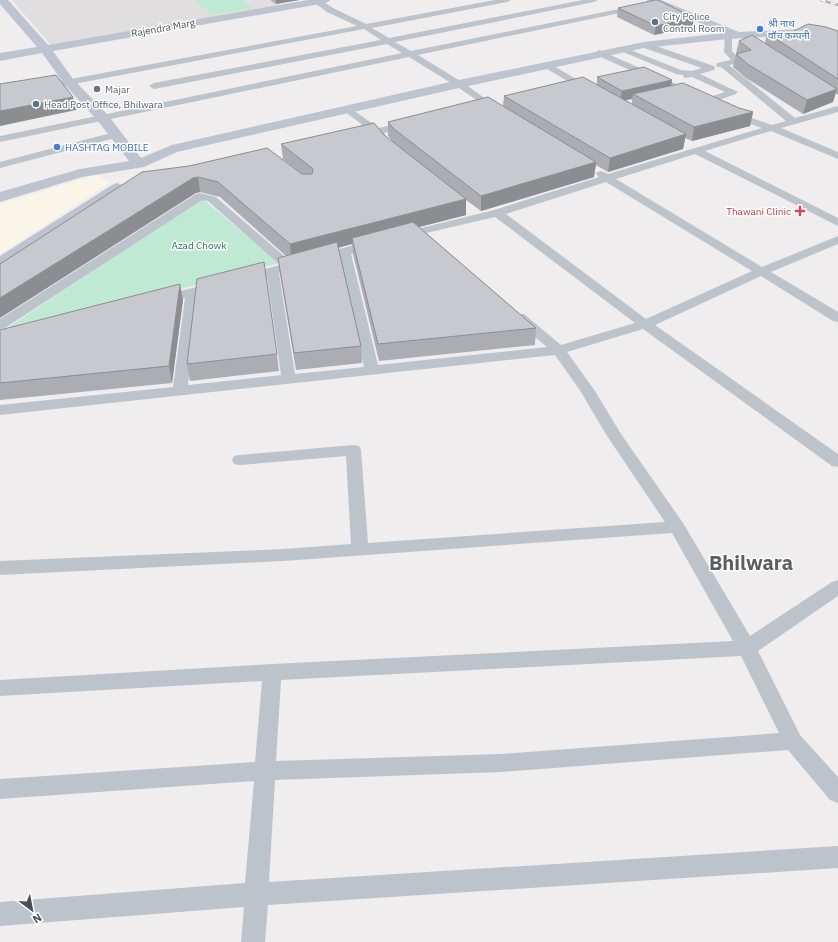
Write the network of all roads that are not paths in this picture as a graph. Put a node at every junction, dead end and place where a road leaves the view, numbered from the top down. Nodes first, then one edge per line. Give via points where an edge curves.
1 (2, 0) edge
2 (507, 0) edge
3 (594, 0) edge
4 (315, 1) edge
5 (655, 1) edge
6 (366, 27) junction
7 (734, 35) junction
8 (838, 38) edge
9 (388, 41) junction
10 (751, 43) edge
11 (644, 45) junction
12 (46, 49) junction
13 (620, 49) junction
14 (599, 53) junction
15 (411, 55) junction
16 (0, 57) edge
17 (547, 65) junction
18 (723, 65) junction
19 (711, 68) junction
20 (643, 73) junction
21 (692, 74) junction
22 (628, 76) edge
23 (69, 82) junction
24 (596, 82) edge
25 (665, 82) junction
26 (459, 84) junction
27 (154, 86) dead end
28 (581, 86) junction
29 (566, 89) edge
30 (682, 92) junction
31 (0, 95) edge
32 (668, 95) edge
33 (600, 96) edge
34 (503, 102) dead end
35 (704, 102) junction
36 (488, 106) junction
37 (347, 109) junction
38 (473, 109) edge
39 (838, 109) edge
40 (820, 114) junction
41 (103, 118) junction
42 (508, 118) edge
43 (832, 119) dead end
44 (421, 121) edge
45 (793, 122) junction
46 (772, 128) junction
47 (377, 131) junction
48 (115, 135) junction
49 (0, 139) edge
50 (347, 139) edge
51 (683, 143) edge
52 (389, 146) edge
53 (696, 150) junction
54 (838, 156) edge
55 (139, 164) junction
56 (0, 165) edge
57 (594, 170) edge
58 (607, 178) junction
59 (0, 197) edge
60 (497, 213) junction
61 (838, 223) edge
62 (388, 240) edge
63 (838, 240) edge
64 (344, 251) junction
65 (441, 252) edge
66 (0, 263) edge
67 (288, 266) junction
68 (272, 271) junction
69 (760, 272) junction
70 (192, 292) junction
71 (153, 302) edge
72 (506, 306) edge
73 (838, 318) edge
74 (645, 324) junction
75 (0, 325) edge
76 (559, 350) junction
77 (372, 370) junction
78 (289, 379) junction
79 (180, 391) junction
80 (0, 410) edge
81 (240, 460) dead end
82 (838, 462) edge
83 (677, 527) junction
84 (360, 550) junction
85 (0, 568) edge
86 (838, 587) edge
87 (747, 648) junction
88 (272, 672) junction
89 (0, 688) edge
90 (792, 741) junction
91 (266, 771) junction
92 (0, 789) edge
93 (838, 793) edge
94 (838, 857) edge
95 (257, 894) junction
96 (0, 914) edge
97 (253, 942) edge

1 - 12 street
2 - 6 street
3 - 9 street
4 - 6 street
4 - 12 street, Rajendra Marg
5 - 7 street
5 - 15 street
6 - 9 street
6 - 23 street
7 - 8 street via 803,32
7 - 10 street
7 - 11 street
7 - 18 street via 728,52 737,61
9 - 15 street
9 - 27 street
11 - 13 street
11 - 19 street
12 - 16 street, Rajendra Marg
12 - 23 street
13 - 14 street
13 - 21 street via 679,72
14 - 17 street
14 - 20 street
15 - 26 street
15 - 41 street
17 - 26 street
17 - 28 street
18 - 19 street
18 - 45 street
19 - 21 street
20 - 22 street
20 - 25 street
21 - 25 street
21 - 35 street via 733,92
23 - 31 street
23 - 41 street
24 - 28 street
25 - 30 street via 680,88
26 - 36 street
26 - 37 street
28 - 29 street
28 - 33 street
30 - 32 street
30 - 35 street
34 - 36 street
35 - 46 street via 740,119
36 - 38 street
36 - 42 street
37 - 47 street
37 - 55 street via 172,149
39 - 40 street
40 - 43 street
40 - 45 street
41 - 48 street
41 - 49 street
44 - 47 street
45 - 46 street
46 - 53 street
46 - 54 street
47 - 50 street
47 - 52 street
48 - 55 street
48 - 56 street
51 - 53 street
53 - 58 street
53 - 61 street
55 - 59 street via 80,173
55 - 66 street via 129,181
57 - 58 street
58 - 60 street
58 - 69 street
60 - 65 street via 473,212 410,234
60 - 74 street
62 - 64 street
63 - 69 street
64 - 67 street
64 - 77 street
67 - 68 street
67 - 75 street via 212,199 200,196
68 - 70 street
68 - 78 street
69 - 73 street
69 - 74 street
70 - 71 street
70 - 79 street
72 - 76 street
74 - 76 street
74 - 82 street
76 - 77 street
76 - 83 street
77 - 78 street
78 - 79 street
79 - 80 street
81 - 84 street via 353,450
83 - 84 street
83 - 87 street
84 - 85 street
86 - 87 street
87 - 88 street
87 - 90 street
88 - 89 street
88 - 91 street
90 - 91 street via 501,763
90 - 93 street
91 - 92 street
91 - 95 street
94 - 95 street
95 - 96 street
95 - 97 street

